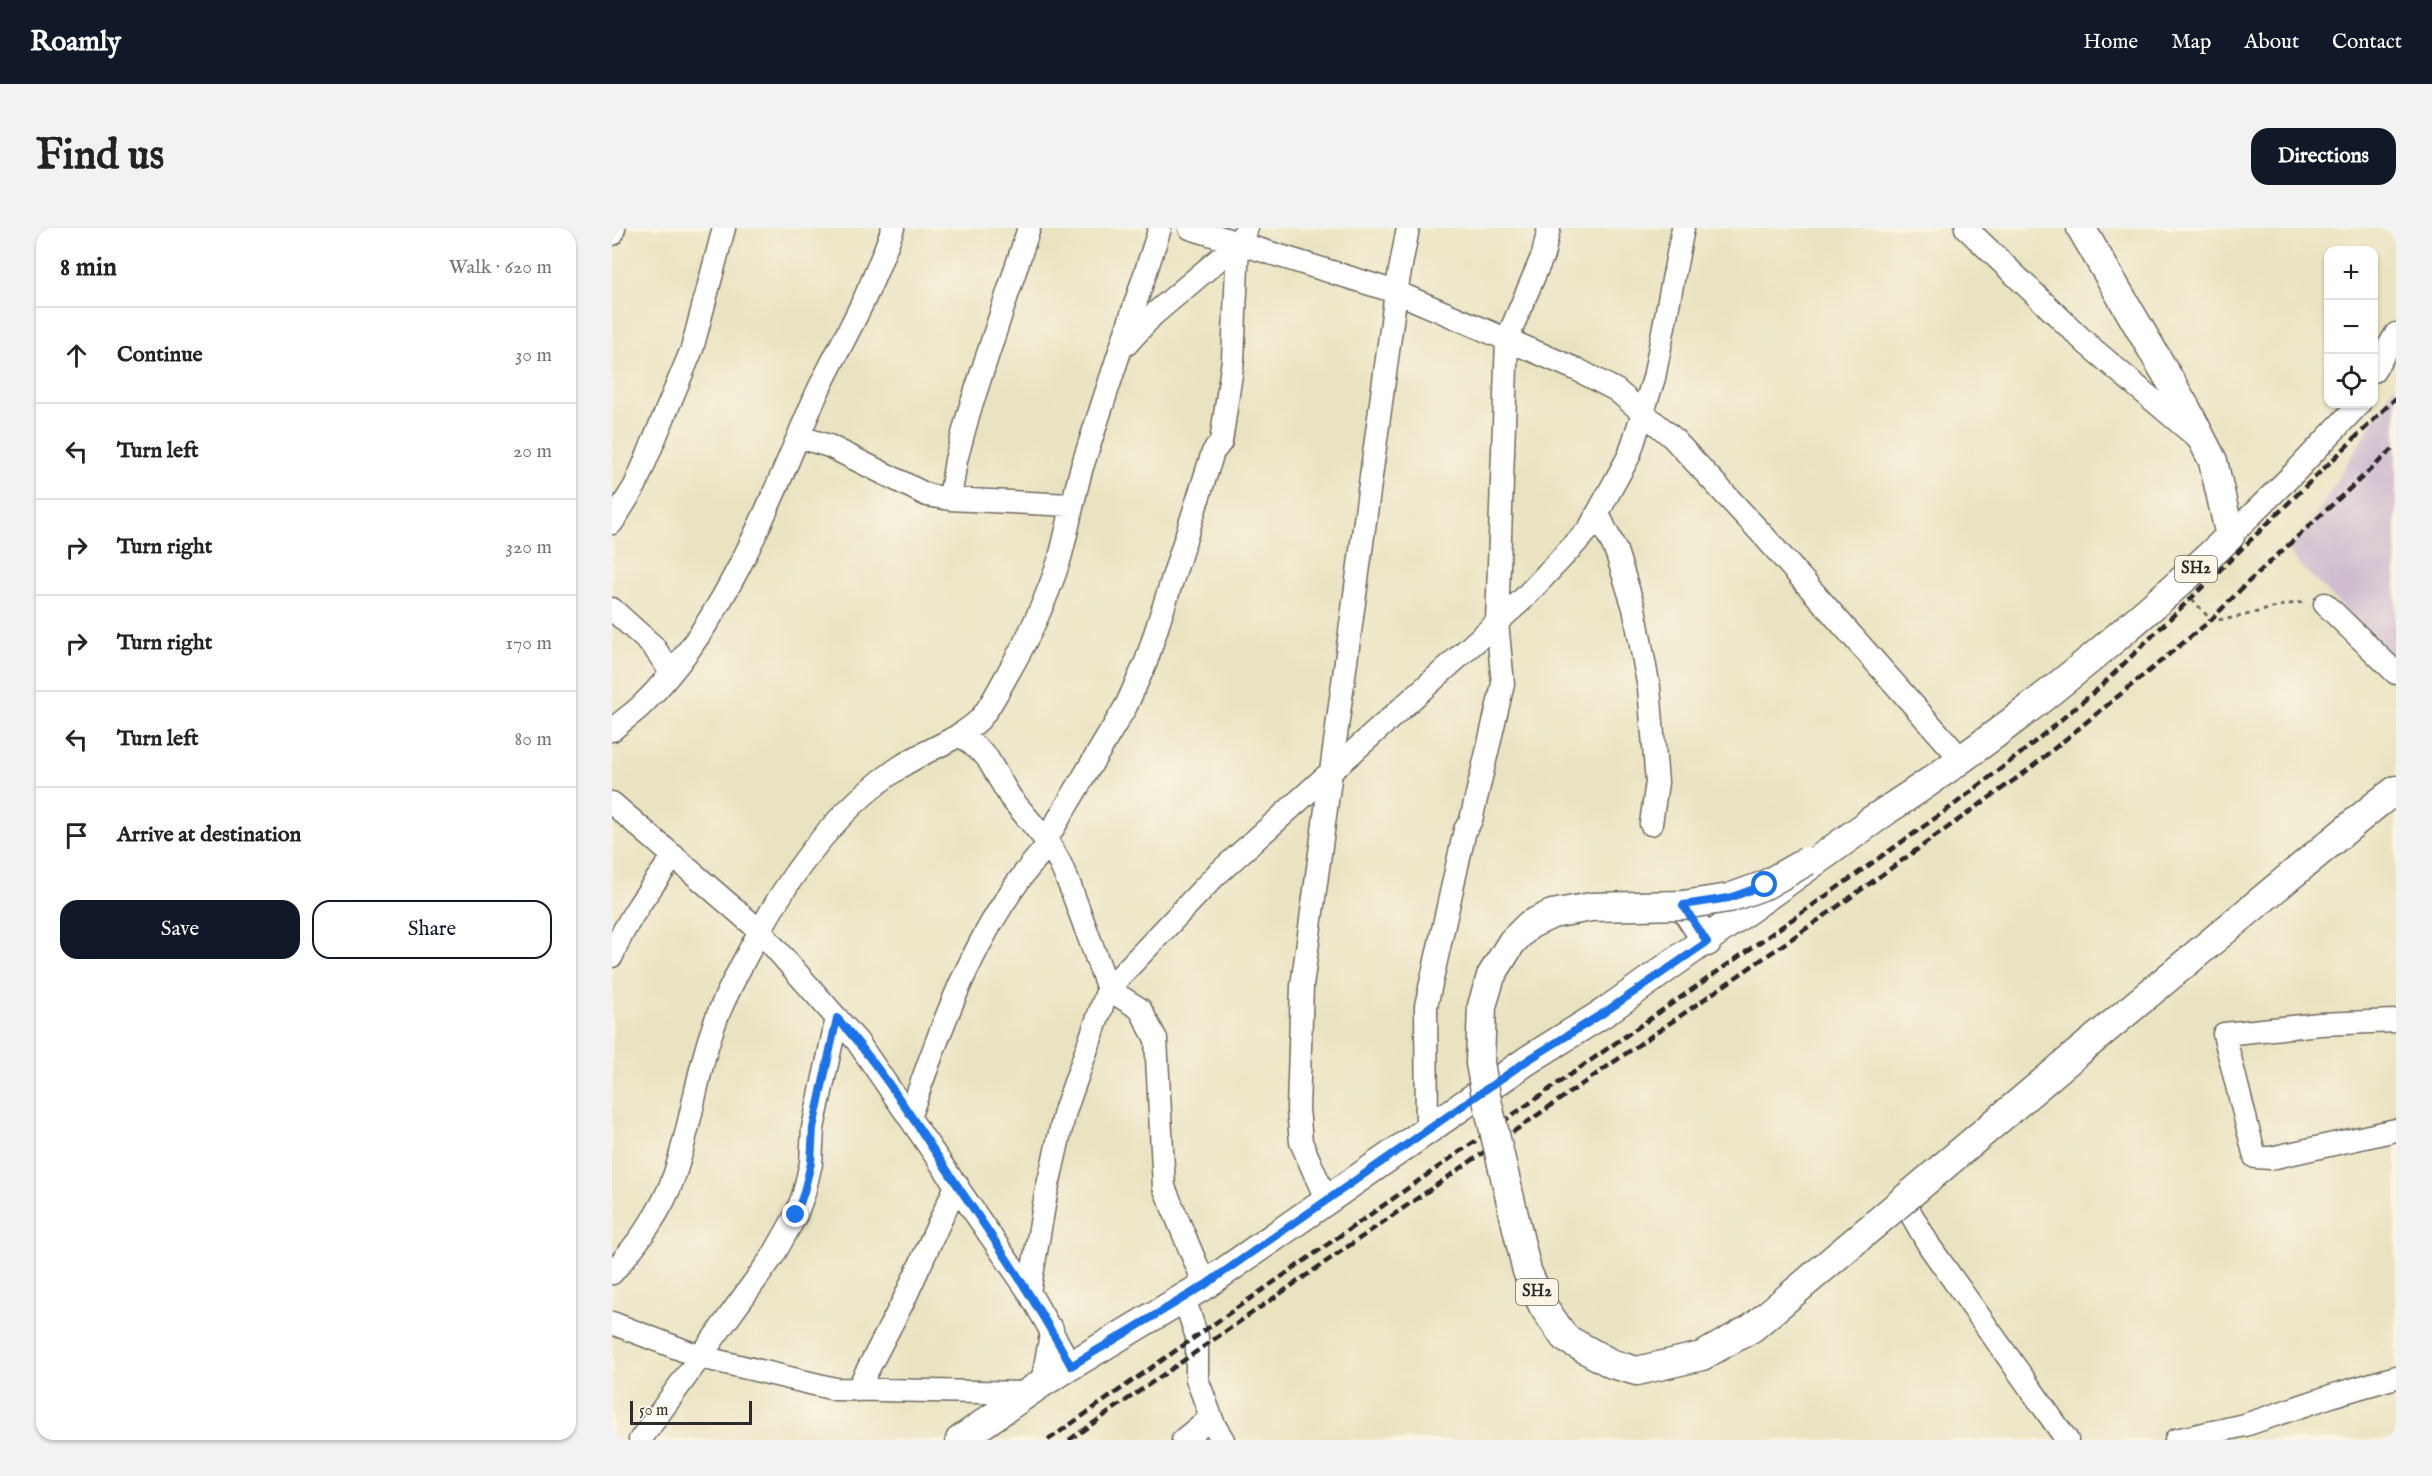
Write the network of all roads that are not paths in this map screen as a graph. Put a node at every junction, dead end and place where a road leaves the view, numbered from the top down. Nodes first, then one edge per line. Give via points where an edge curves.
1 (614, 228) edge
2 (724, 228) edge
3 (893, 228) edge
4 (1029, 228) edge
5 (1160, 228) edge
6 (1190, 228) edge
7 (1408, 228) edge
8 (1549, 228) edge
9 (1683, 228) edge
10 (1966, 228) edge
11 (2081, 228) edge
12 (612, 234) edge
13 (1243, 236) edge
14 (1396, 292) junction
15 (2396, 334) edge
16 (1508, 339) junction
17 (1120, 352) junction
18 (2378, 363) edge
19 (2355, 408) edge
20 (1644, 411) junction
21 (800, 437) junction
22 (2204, 443) junction
23 (950, 499) junction
24 (1071, 505) junction
25 (1598, 514) junction
26 (612, 523) edge
27 (2230, 536) junction
28 (2325, 604) road end
29 (612, 609) edge
30 (1497, 622) junction
31 (671, 672) junction
32 (2396, 673) edge
33 (612, 730) edge
34 (960, 734) junction
35 (1962, 760) junction
36 (1331, 772) junction
37 (2396, 790) edge
38 (612, 803) edge
39 (1887, 811) junction
40 (1651, 824) dead end
41 (1047, 842) junction
42 (674, 856) junction
43 (1683, 905) junction
44 (760, 931) junction
45 (1707, 942) junction
46 (612, 956) edge
47 (1108, 989) junction
48 (837, 1018) junction
49 (2396, 1021) edge
50 (910, 1115) junction
51 (2396, 1130) edge
52 (1427, 1131) junction
53 (957, 1184) junction
54 (1326, 1199) junction
55 (1903, 1200) junction
56 (612, 1273) edge
57 (1194, 1291) junction
58 (1029, 1292) junction
59 (612, 1323) edge
60 (1052, 1329) junction
61 (701, 1357) junction
62 (1071, 1366) junction
63 (2396, 1377) edge
64 (1034, 1388) junction
65 (857, 1390) junction
66 (1211, 1417) junction
67 (640, 1440) edge
68 (960, 1440) edge
69 (1183, 1440) edge
70 (1223, 1440) edge
71 (2067, 1440) edge
72 (2176, 1440) edge

1 - 12 street
2 - 26 street via 692,349 635,486
3 - 21 street
4 - 23 street via 969,412
5 - 17 street
6 - 13 street
7 - 14 street
8 - 16 street via 1543,255
9 - 20 street
10 - 22 street via 2087,344
11 - 22 main road, SH2
13 - 14 street
13 - 17 street via 1153,315
13 - 41 street via 1233,360 1221,442 1213,452 1146,662 1126,706
14 - 16 street
14 - 36 street
15 - 18 street
16 - 20 street via 1616,390
16 - 30 street
17 - 24 street
19 - 27 street
20 - 25 street via 1629,456
20 - 35 street via 1756,527
21 - 23 street via 829,446 927,495
21 - 31 street via 733,577 697,640
22 - 27 main road, SH2 via 2213,461
23 - 24 street
24 - 34 street via 1059,559 1024,645 980,719
25 - 30 street via 1589,529
25 - 40 street via 1616,551 1634,608 1649,688 1657,782
27 - 35 main road, SH2 via 2074,673
28 - 32 street
29 - 31 street via 653,646
30 - 36 street
30 - 52 street via 1503,684 1471,820 1465,830 1426,1006
31 - 33 street via 643,704
34 - 41 street via 986,756 1010,797
34 - 44 street via 921,753 882,779 844,812 807,854
35 - 39 main road, SH2
36 - 47 street via 1215,876
36 - 54 street via 1302,986 1298,1109 1301,1142
37 - 55 main road, SH2, bridge
38 - 42 street
39 - 43 main road, SH2, bridge via 1765,885 1729,898
39 - 45 main road
41 - 47 street via 1070,886
41 - 50 street via 1016,884 969,963
42 - 44 street
42 - 46 street via 653,884
43 - 45 main road
43 - 55 main road, SH2, bridge via 1591,907 1552,914 1529,925 1512,942 1491,976 1482,1006 1480,1063 1527,1271 1543,1306 1565,1338 1612,1364 1637,1371 1702,1356 1752,1328
44 - 48 street
44 - 56 street via 717,1017 674,1178 654,1218
45 - 52 main road
47 - 57 street via 1140,1009 1156,1039 1164,1187
47 - 58 street via 1065,1111
48 - 50 street
48 - 61 street via 813,1128 811,1163 796,1215
49 - 51 street via 2224,1034 2255,1157 2271,1158
50 - 53 street
52 - 54 main road
53 - 58 street
53 - 65 street
54 - 57 main road
55 - 71 street via 1930,1247
57 - 62 main road
57 - 66 street via 1197,1379
58 - 60 street
59 - 61 street
60 - 62 street
60 - 64 street
61 - 65 street via 835,1389
61 - 67 street
62 - 64 main road
63 - 72 street via 2245,1425
64 - 65 street via 928,1393
64 - 68 main road
66 - 69 street
66 - 70 street

